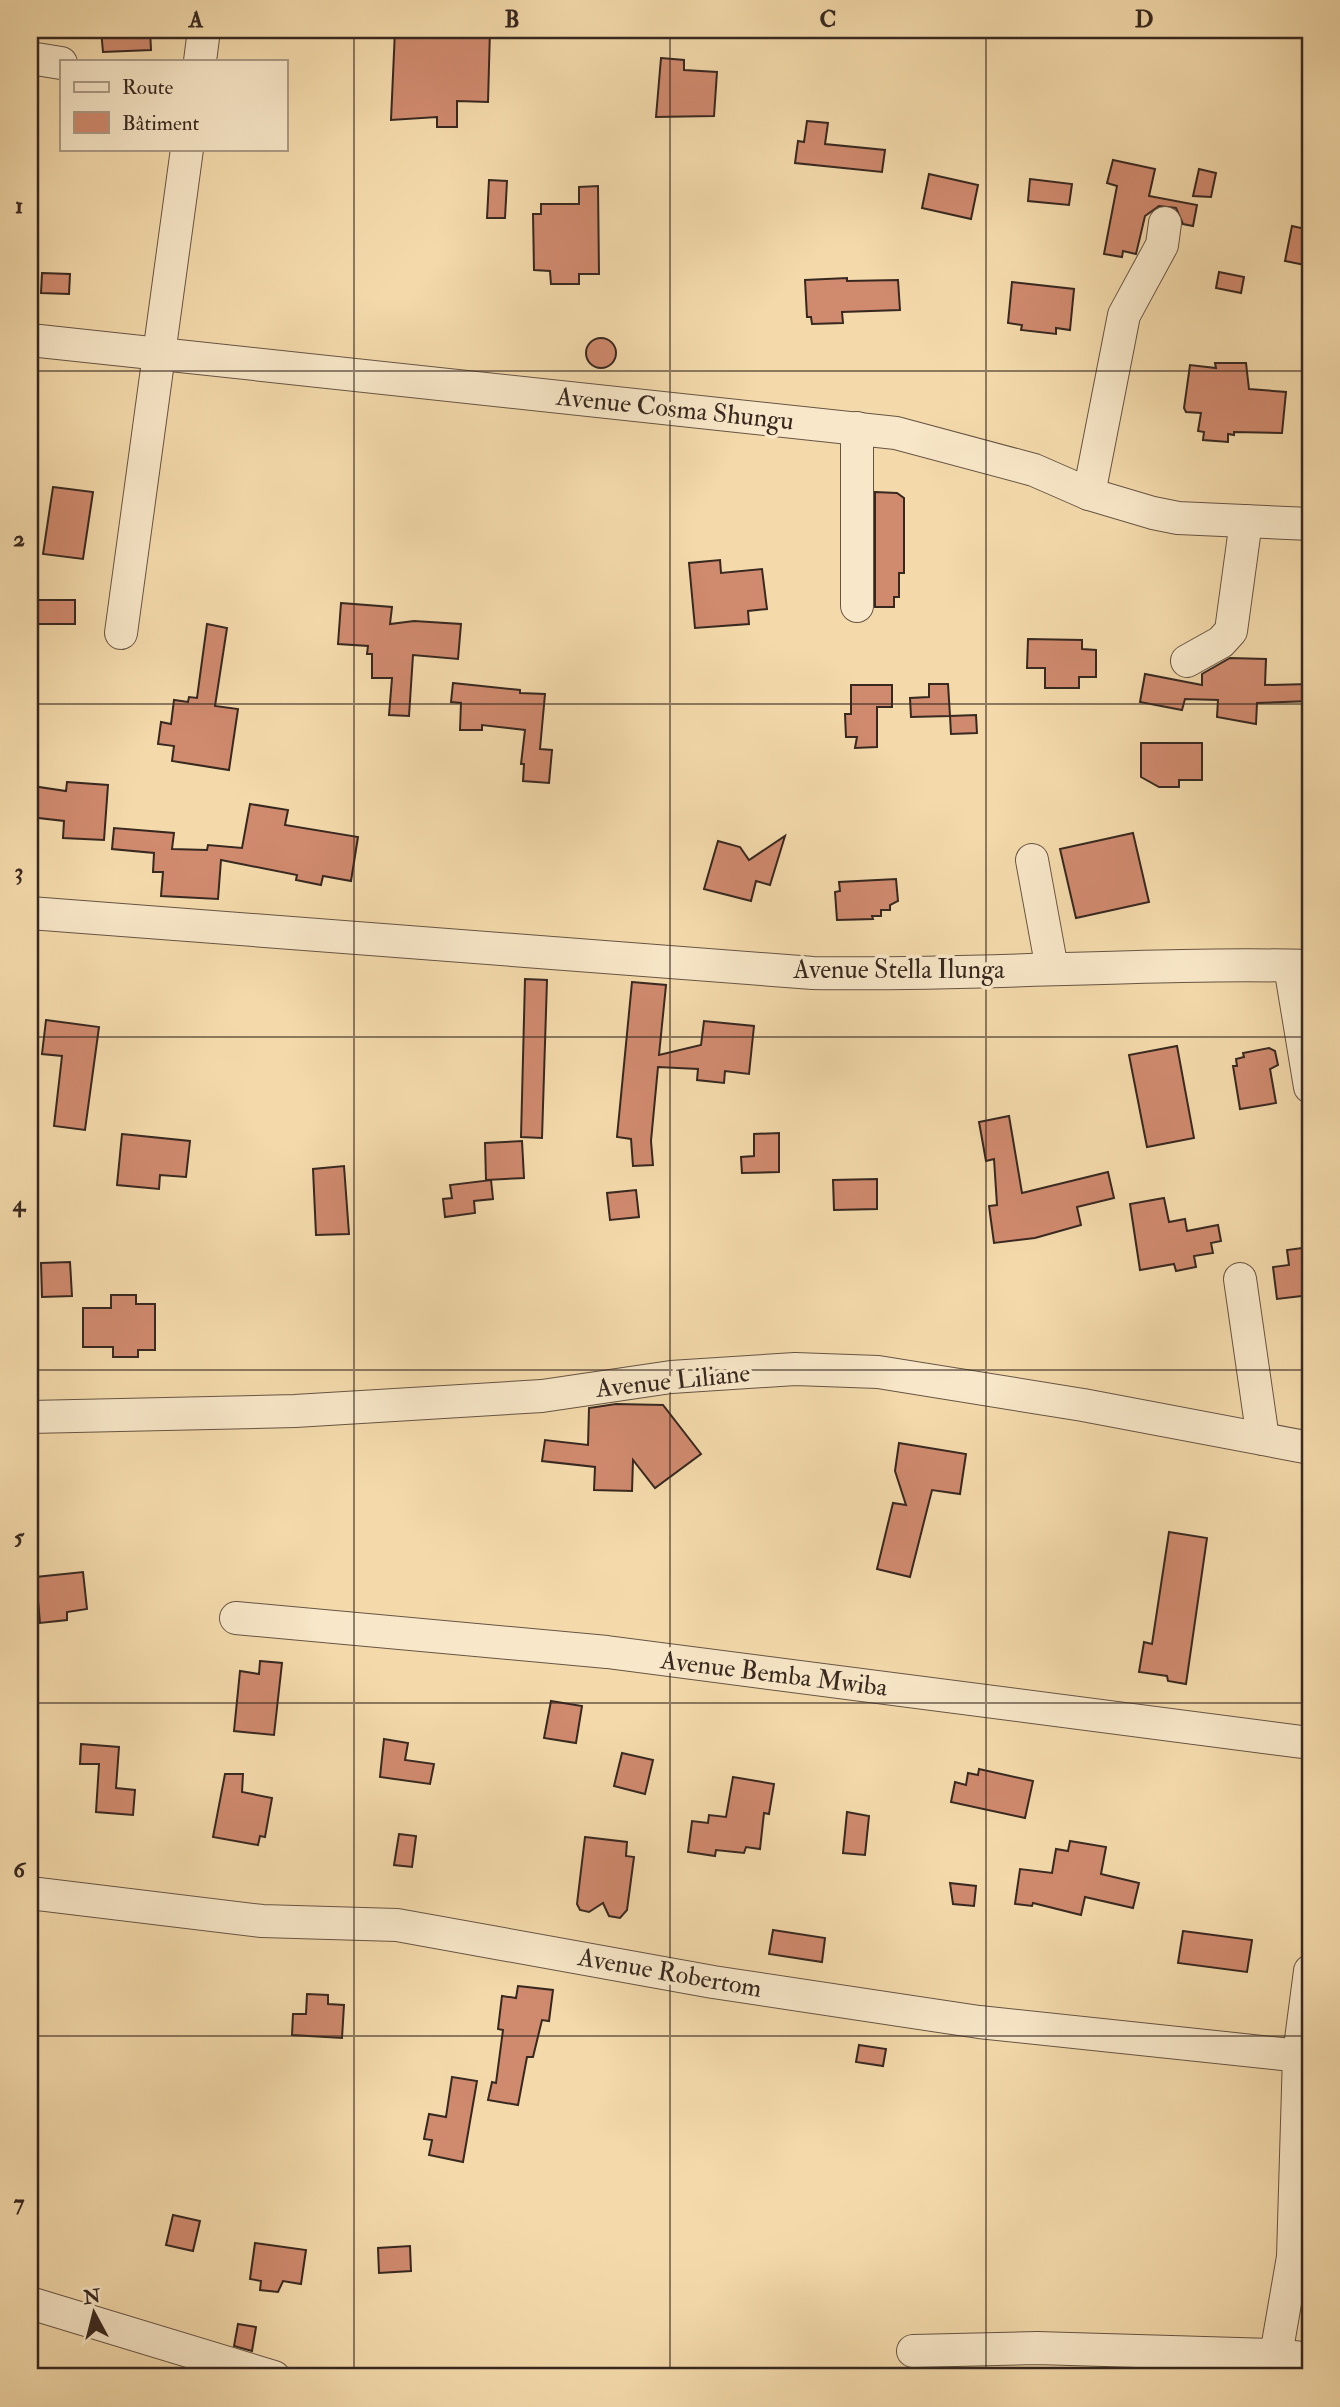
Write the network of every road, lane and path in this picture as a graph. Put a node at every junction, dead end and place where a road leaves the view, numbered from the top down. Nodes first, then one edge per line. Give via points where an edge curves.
1 (204, 30) edge
2 (30, 58) edge
3 (200, 60) edge
4 (60, 63) edge
5 (187, 150) edge
6 (1165, 223) dead end
7 (30, 340) edge
8 (159, 356) junction
9 (857, 428) junction
10 (1089, 494) junction
11 (1246, 521) junction
12 (1310, 524) edge
13 (857, 606) dead end
14 (121, 633) dead end
15 (1187, 661) dead end
16 (1032, 860) dead end
17 (30, 913) edge
18 (1300, 966) edge
19 (1052, 969) junction
20 (1310, 1087) edge
21 (1240, 1279) dead end
22 (30, 1417) edge
23 (1262, 1439) junction
24 (1310, 1448) edge
25 (236, 1618) dead end
26 (1310, 1743) edge
27 (30, 1893) edge
28 (1310, 1971) edge
29 (1304, 2056) edge
30 (30, 2303) edge
31 (913, 2351) dead end
32 (1276, 2355) junction
33 (1310, 2359) edge
34 (274, 2377) edge

1 - 3 street
2 - 4 street
5 - 8 street
6 - 10 street via 1162,245 1124,315
7 - 8 street, Avenue Cosma Shungu
8 - 9 street, Avenue Cosma Shungu
8 - 14 street
9 - 10 street, Avenue Cosma Shungu via 897,433 1034,470
9 - 13 street
10 - 11 street, Avenue Cosma Shungu via 1166,516
11 - 12 street, Avenue Cosma Shungu
11 - 15 street via 1231,631
16 - 19 street
17 - 19 street, Avenue Stella Ilunga via 813,973 922,975
18 - 19 street, Avenue Stella Ilunga
18 - 20 street
21 - 23 street
22 - 23 street, Avenue Liliane via 295,1411 542,1396 671,1377 794,1369 878,1372
23 - 24 street, Avenue Liliane
25 - 26 street, Avenue Bemba Mwiba via 607,1652
27 - 29 street, Avenue Robertom via 262,1921 397,1925 713,1982 979,2022
28 - 29 street
29 - 32 street via 1293,2257
30 - 34 street
31 - 32 street via 1037,2348
32 - 33 street

